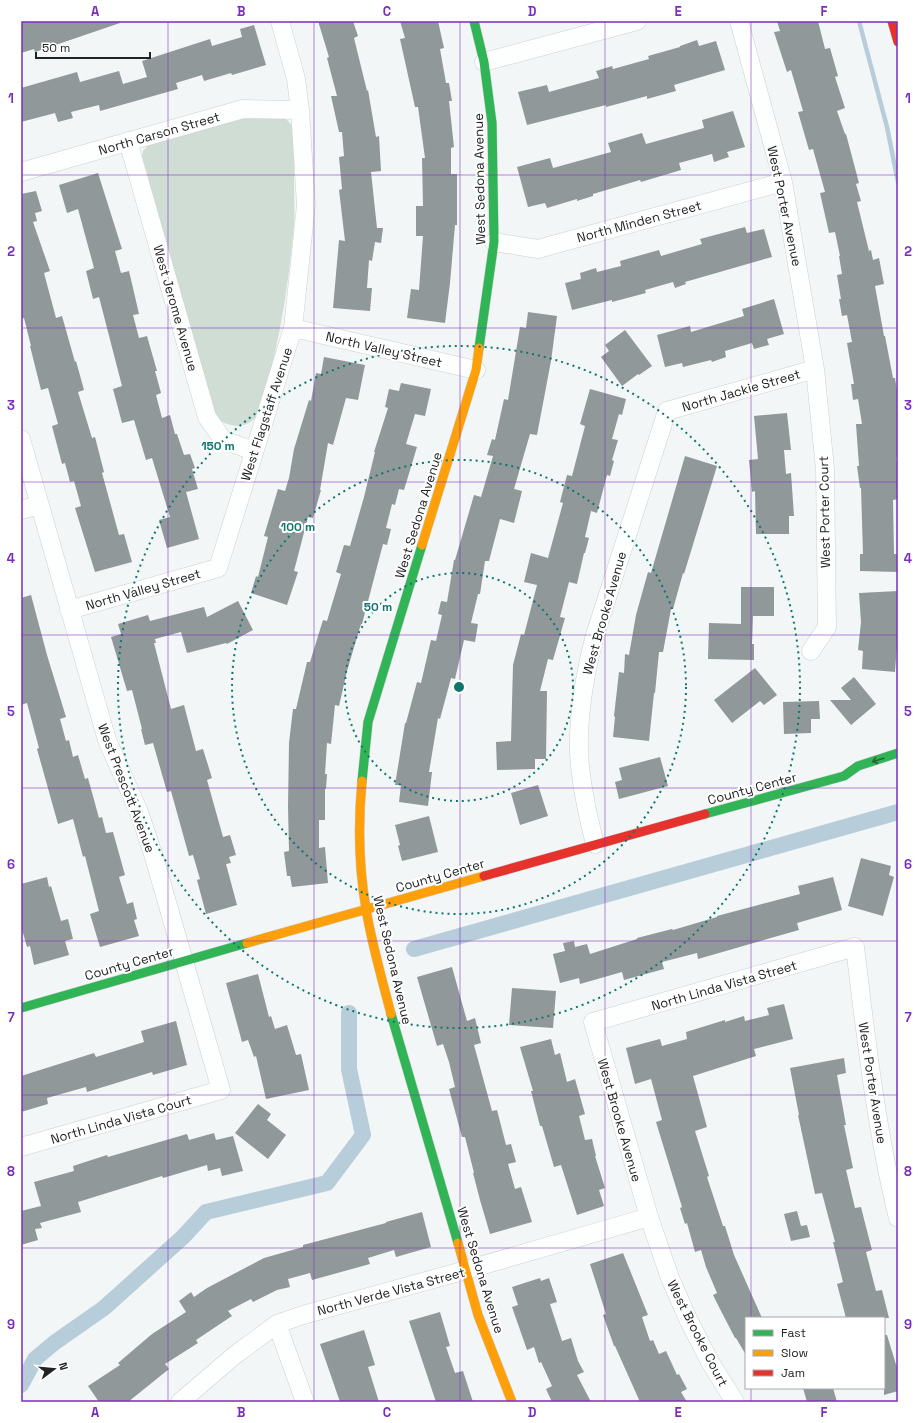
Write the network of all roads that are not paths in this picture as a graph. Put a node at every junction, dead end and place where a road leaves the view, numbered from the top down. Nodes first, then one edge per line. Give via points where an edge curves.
1 (280, 21) edge
2 (474, 21) edge
3 (637, 21) edge
4 (739, 21) edge
5 (892, 21) edge
6 (898, 42) edge
7 (484, 62) junction
8 (300, 110) junction
9 (128, 141) junction
10 (21, 172) edge
11 (783, 182) junction
12 (494, 242) junction
13 (293, 328) junction
14 (815, 369) junction
15 (476, 370) junction
16 (666, 411) joint
17 (21, 439) edge
18 (254, 451) junction
19 (39, 505) junction
20 (21, 510) edge
21 (218, 568) joint
22 (69, 610) junction
23 (811, 651) dead end
24 (898, 754) edge
25 (844, 776) junction
26 (856, 777) dead end
27 (595, 844) junction
28 (366, 909) junction
29 (854, 947) joint
30 (183, 961) junction
31 (21, 1008) edge
32 (593, 1022) joint
33 (221, 1090) joint
34 (21, 1147) edge
35 (649, 1217) junction
36 (898, 1218) edge
37 (466, 1270) junction
38 (277, 1324) junction
39 (180, 1402) edge
40 (304, 1402) edge
41 (512, 1402) edge
42 (735, 1402) edge

1 - 8 street, West Flagstaff Avenue via 296,79
2 - 7 street, West Sedona Avenue
3 - 7 street
4 - 11 street, West Porter Avenue
5 - 6 street
7 - 12 street, West Sedona Avenue via 492,123
8 - 9 street, North Carson Street via 243,109
8 - 13 street, West Flagstaff Avenue via 306,206
9 - 10 street, North Carson Street
9 - 18 street, West Jerome Avenue via 207,417 223,440
11 - 12 street, North Minden Street via 538,249
11 - 14 street, West Porter Avenue
12 - 15 street, West Sedona Avenue
13 - 15 street, North Valley Street
13 - 18 street, West Flagstaff Avenue
14 - 16 street, North Jackie Street
14 - 23 street, West Porter Court via 825,469 827,627
15 - 28 street, West Sedona Avenue via 368,722 361,792 360,839
16 - 27 street, West Brooke Avenue via 587,666 579,728 580,762 585,806
17 - 19 street, West Prescott Avenue
18 - 21 street, West Flagstaff Avenue
19 - 20 street
19 - 22 street, West Prescott Avenue
21 - 22 street, North Valley Street
22 - 30 street, West Prescott Avenue via 107,740 139,812 154,857
24 -> 25 street, County Center via 858,766
25 - 26 street, County Center
25 - 27 street, County Center
27 - 28 street, County Center
28 - 30 street, County Center
28 - 37 street, West Sedona Avenue via 401,1050
29 - 32 street, North Linda Vista Street
29 - 36 street, West Porter Avenue via 880,1132
30 - 31 street, County Center
30 - 33 street, West Prescott Avenue
32 - 35 street, West Brooke Avenue
33 - 34 street, North Linda Vista Court
35 - 37 street, North Verde Vista Street
35 - 42 street, West Brooke Court via 670,1278 688,1319 710,1362
37 - 38 street, North Verde Vista Street
37 - 41 street, West Sedona Avenue via 478,1316
38 - 39 street, North Verde Vista Street via 235,1355
38 - 40 street

